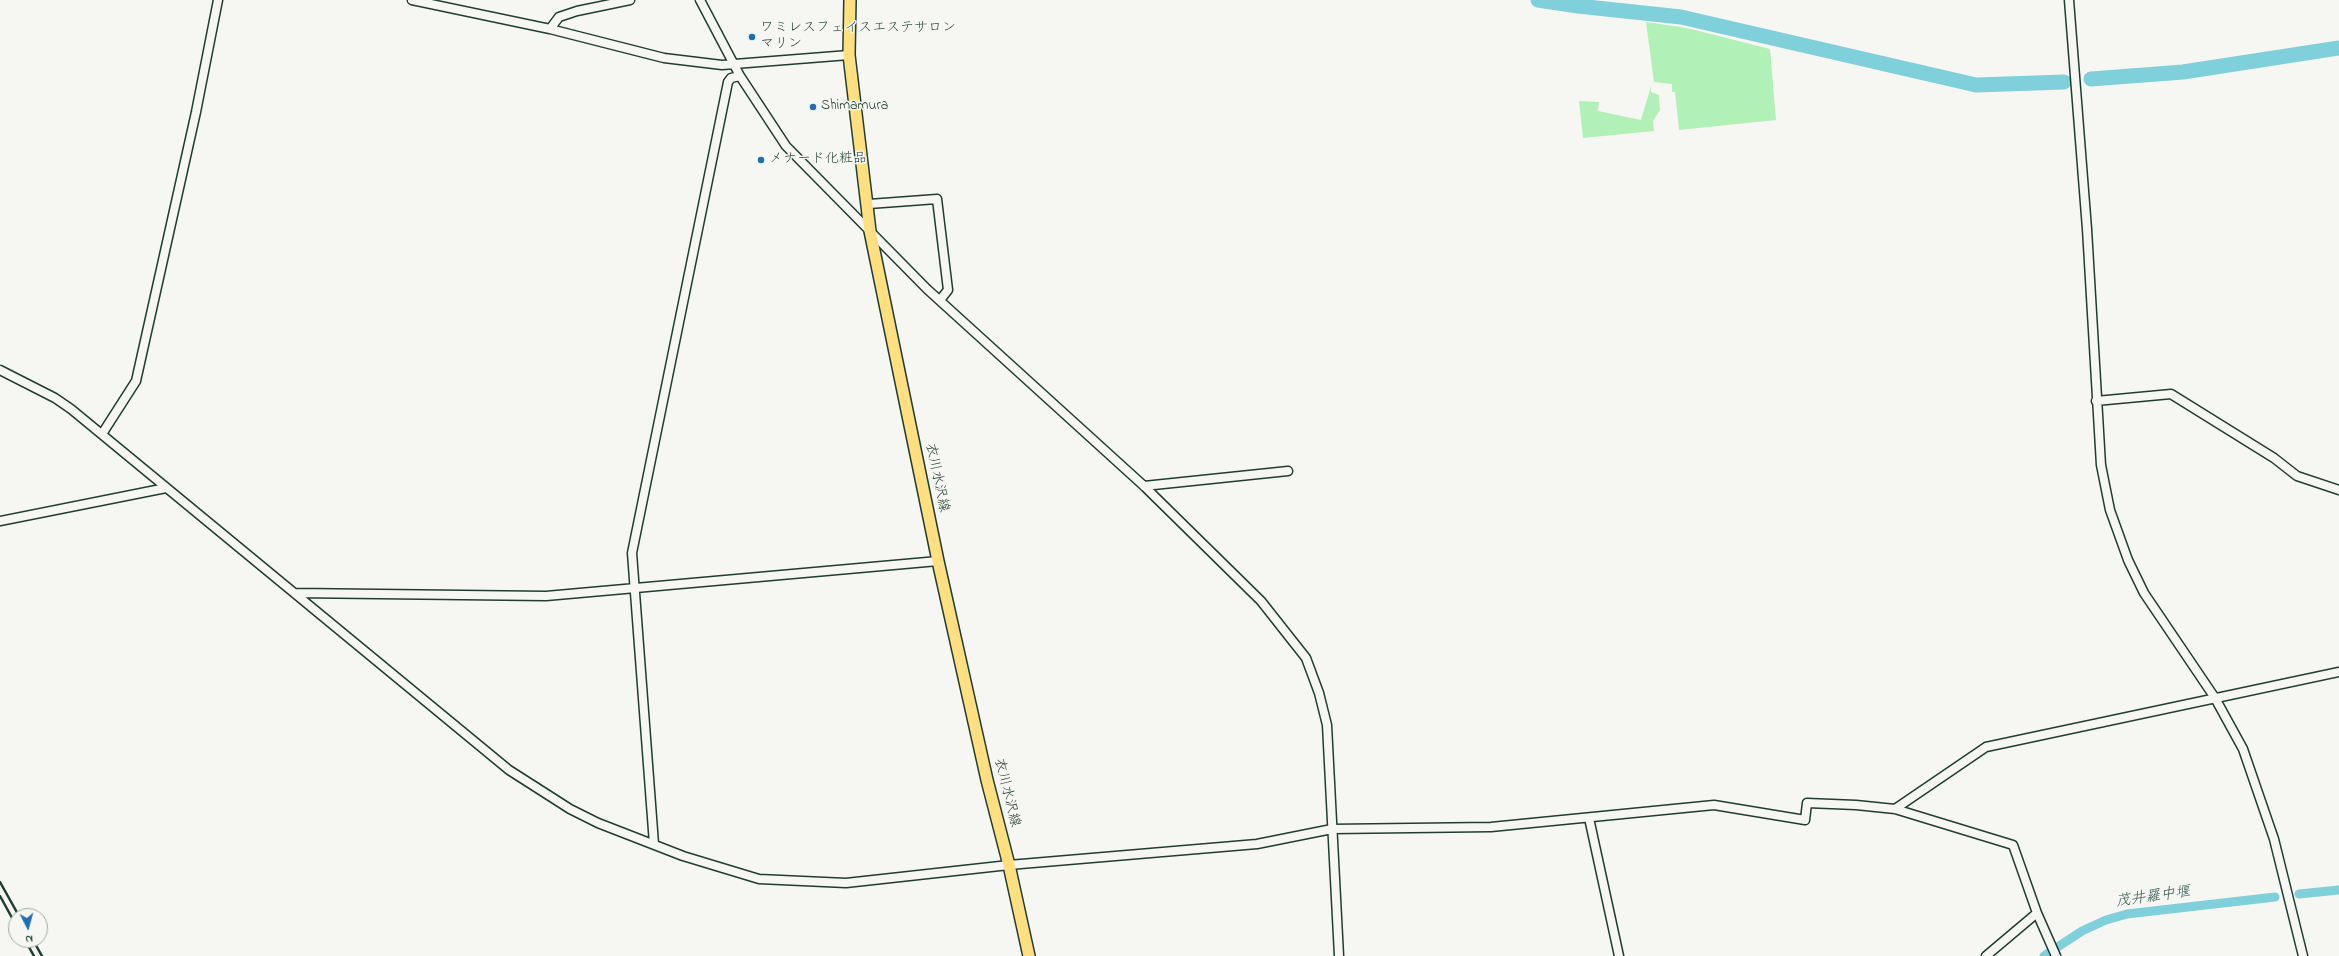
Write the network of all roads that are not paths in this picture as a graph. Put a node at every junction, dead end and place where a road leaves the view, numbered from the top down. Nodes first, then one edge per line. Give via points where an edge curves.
1 (218, 0) edge
2 (412, 0) edge
3 (630, 0) edge
4 (700, 0) edge
5 (850, 0) edge
6 (2069, 0) edge
7 (550, 29) junction
8 (849, 55) junction
9 (735, 64) junction
10 (740, 76) junction
11 (868, 204) junction
12 (870, 231) junction
13 (940, 300) junction
14 (0, 370) edge
15 (2096, 401) junction
16 (102, 434) junction
17 (1288, 472) dead end
18 (1144, 486) junction
19 (166, 488) junction
20 (2339, 490) edge
21 (0, 521) edge
22 (938, 561) junction
23 (634, 588) junction
24 (295, 593) junction
25 (2339, 672) edge
26 (2215, 698) junction
27 (1894, 809) junction
28 (1589, 818) junction
29 (1332, 829) junction
30 (654, 844) junction
31 (1009, 864) junction
32 (2037, 913) junction
33 (2054, 952) edge
34 (1029, 956) edge
35 (1339, 956) edge
36 (1619, 956) edge
37 (1986, 956) edge
38 (2303, 956) edge

1 - 16 street via 196,112 136,381
2 - 7 street
3 - 7 street via 559,17
4 - 9 street
5 - 8 main road, 衣川水沢線
6 - 15 street via 2086,222
7 - 9 street via 664,58
8 - 9 street
8 - 11 main road, 衣川水沢線
9 - 10 street
10 - 12 street via 786,146
10 - 23 street via 731,78 728,82 637,526 632,559
11 - 12 main road, 衣川水沢線
11 - 13 street via 937,200 948,290
12 - 13 street
12 - 22 main road, 衣川水沢線
13 - 18 street
14 - 16 street via 55,398
15 - 20 street via 2171,394 2274,458 2297,476
15 - 26 street via 2101,465 2108,502 2128,560 2144,593
16 - 19 street
17 - 18 street
18 - 29 street via 1262,601 1306,658 1327,725
19 - 21 street
19 - 24 street
22 - 23 street
22 - 31 main road, 衣川水沢線 via 987,780
23 - 24 street via 546,596
23 - 30 street
24 - 30 street via 509,770 570,809 598,823
25 - 26 street
26 - 27 street via 1986,747
26 - 38 street via 2243,749 2274,839
27 - 28 street via 1807,803 1805,820 1714,805
27 - 32 street via 2013,845
28 - 29 street via 1490,827
28 - 36 street
29 - 31 street via 1257,844
29 - 35 street
30 - 31 street via 683,856 759,879 801,883 846,884
31 - 34 main road, 衣川水沢線
32 - 33 street
32 - 37 street

